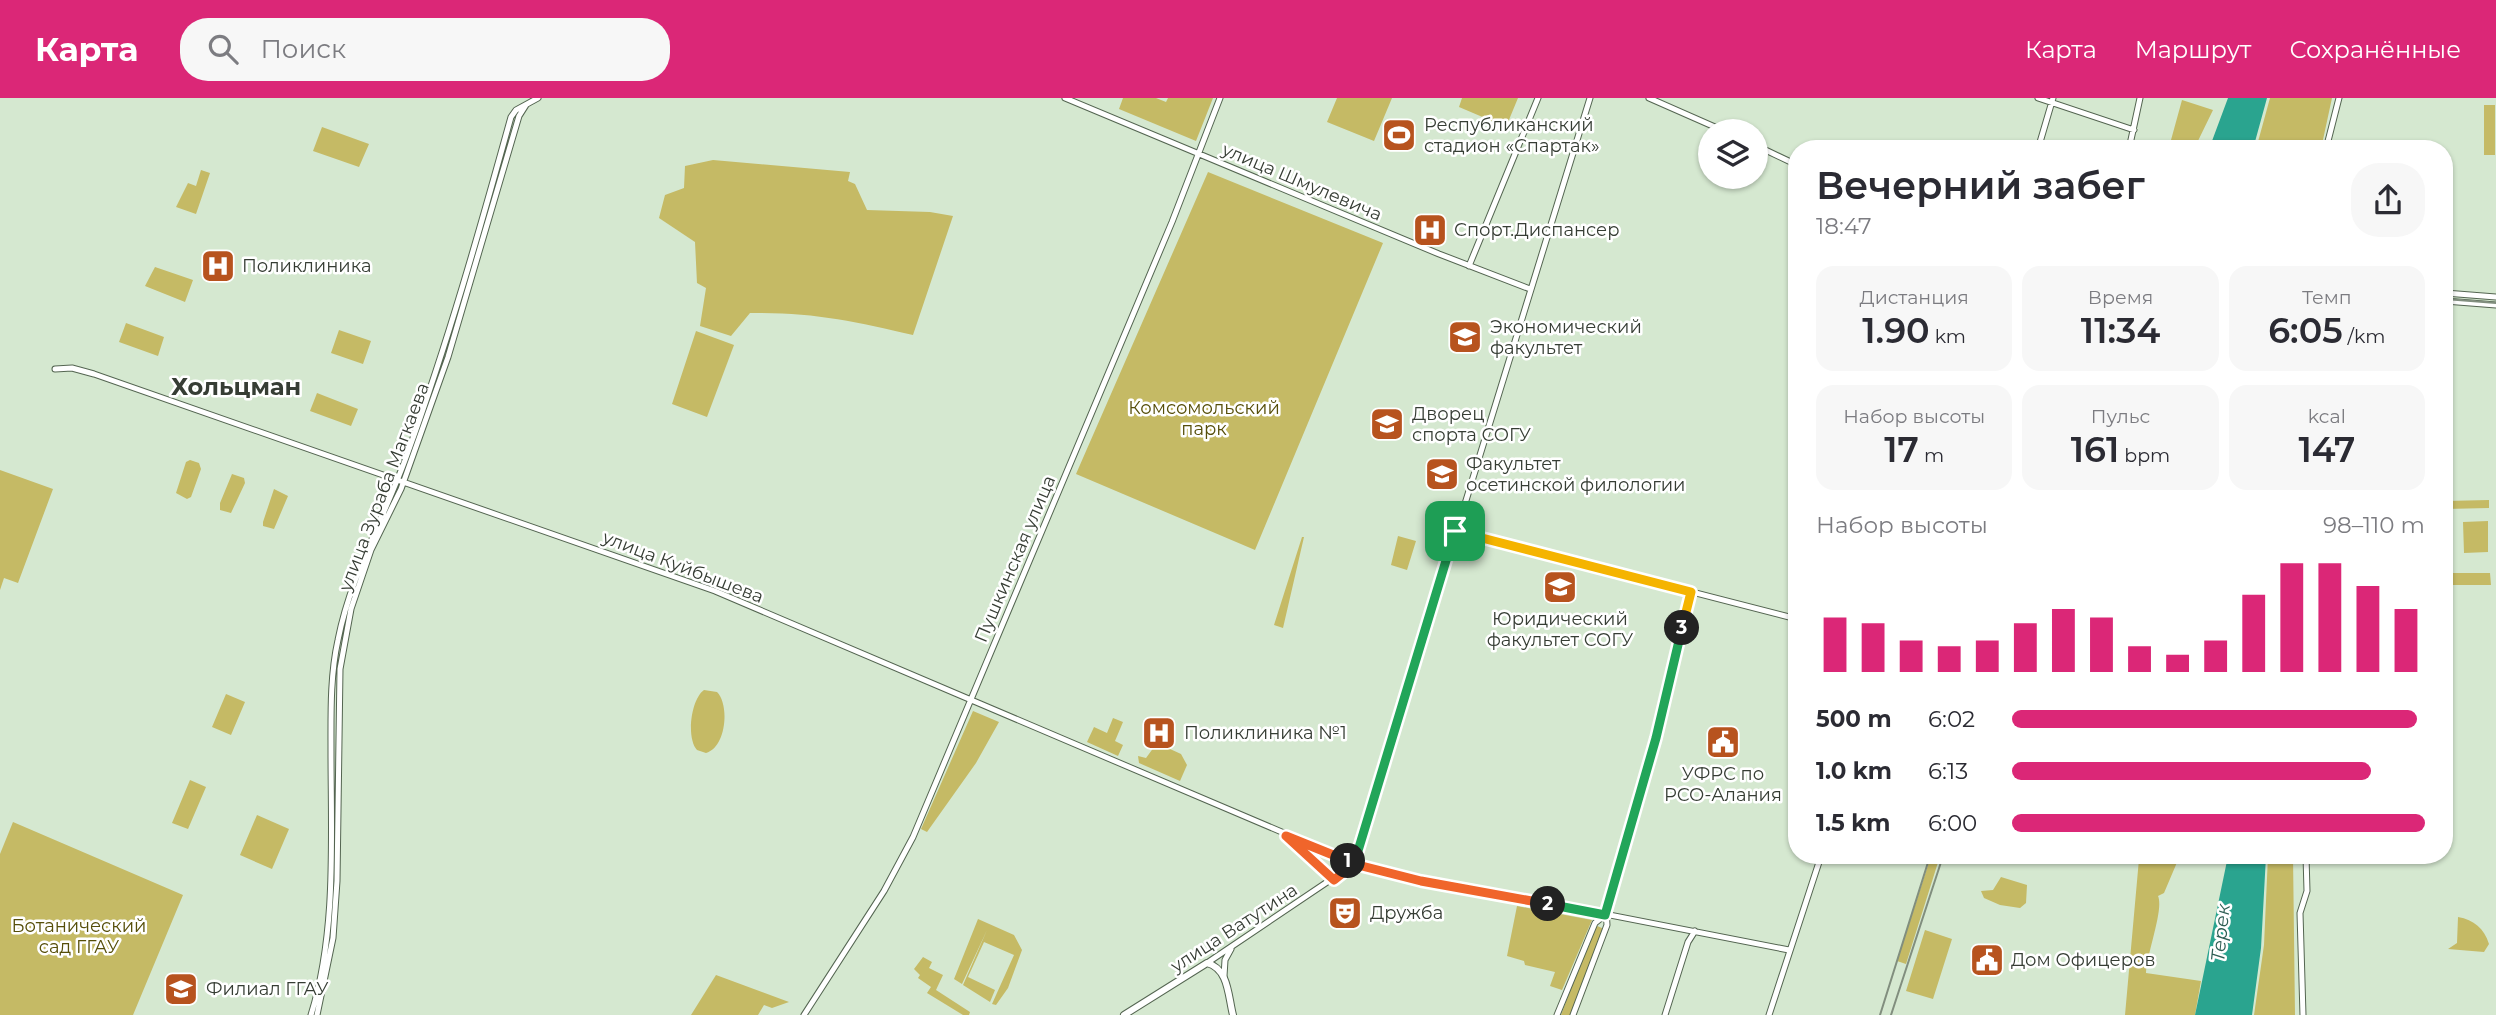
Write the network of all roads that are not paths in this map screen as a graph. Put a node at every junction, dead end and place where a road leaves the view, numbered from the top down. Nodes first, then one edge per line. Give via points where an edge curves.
1 (538, 98) edge
2 (1065, 98) edge
3 (1220, 98) edge
4 (1538, 98) edge
5 (1590, 98) edge
6 (1649, 98) edge
7 (2038, 98) edge
8 (2140, 98) edge
9 (2339, 98) edge
10 (2052, 100) edge
11 (526, 104) junction
12 (1698, 120) edge
13 (2134, 130) junction
14 (2041, 140) edge
15 (2131, 140) edge
16 (2328, 140) edge
17 (1768, 151) edge
18 (1199, 154) junction
19 (1788, 161) edge
20 (1469, 266) junction
21 (1530, 289) junction
22 (2453, 294) edge
23 (2496, 297) edge
24 (2453, 302) edge
25 (2496, 305) edge
26 (55, 369) dead end
27 (401, 481) junction
28 (1455, 531) junction
29 (1691, 592) junction
30 (1788, 617) edge
31 (971, 701) junction
32 (1286, 836) junction
33 (1354, 864) junction
34 (1818, 864) edge
35 (2306, 864) edge
36 (1334, 880) junction
37 (1605, 915) junction
38 (1695, 931) junction
39 (1232, 947) junction
40 (1789, 950) junction
41 (1207, 963) junction
42 (1224, 976) junction
43 (311, 1015) edge
44 (317, 1015) edge
45 (804, 1015) edge
46 (1124, 1015) edge
47 (1233, 1015) edge
48 (1557, 1015) edge
49 (1573, 1015) edge
50 (1665, 1015) edge
51 (1769, 1015) edge
52 (2303, 1015) edge

1 - 11 main road
2 - 18 main road, улица Шмулевича
3 - 18 main road, Пушкинская улица
4 - 20 main road
5 - 21 main road
6 - 12 main road
7 - 10 main road
8 - 13 main road
9 - 16 main road
10 - 13 main road
10 - 14 main road
11 - 27 main road, улица Зураба Магкаева via 448,358
11 - 27 main road, улица Зураба Магкаева via 511,117
13 - 15 main road
17 - 19 main road
18 - 20 main road, улица Шмулевича
18 - 31 main road, Пушкинская улица
20 - 21 main road, улица Шмулевича
21 - 28 main road
22 - 23 main road
24 - 25 main road
26 - 27 main road, улица Куйбышева via 94,374
27 - 31 main road, улица Куйбышева via 715,592
27 - 43 main road, улица Зураба Магкаева via 361,562 335,651 330,880 325,948
27 - 44 main road, улица Зураба Магкаева via 358,585 340,669 337,881 333,939
28 - 29 main road
28 - 33 main road
29 - 30 main road
29 - 37 main road via 1656,738
31 - 32 main road, улица Куйбышева
31 - 45 main road, Пушкинская улица via 901,860
32 - 33 main road, улица Куйбышева
32 - 36 main road, улица Куйбышева
33 - 36 main road, улица Ватутина
33 - 37 main road, улица Куйбышева
34 - 40 main road
35 - 52 main road via 2307,891 2300,913
36 - 39 main road, улица Ватутина
37 - 38 main road, улица Куйбышева
37 - 48 main road via 1595,923
37 - 49 main road via 1607,925
38 - 40 main road, улица Куйбышева
38 - 50 main road
39 - 41 main road, улица Ватутина
39 - 42 main road
40 - 51 main road
41 - 42 main road via 1221,969
41 - 46 main road, улица Ватутина
42 - 47 main road

